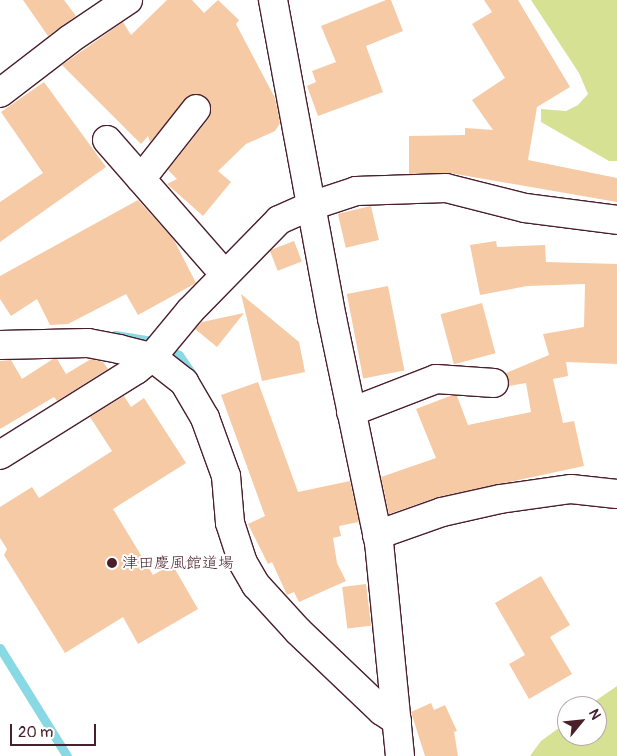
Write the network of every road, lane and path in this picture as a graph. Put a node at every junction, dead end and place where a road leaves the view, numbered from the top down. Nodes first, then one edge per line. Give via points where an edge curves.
1 (128, 0) edge
2 (273, 0) edge
3 (0, 93) edge
4 (196, 109) dead end
5 (107, 140) dead end
6 (141, 179) junction
7 (311, 206) junction
8 (617, 220) edge
9 (225, 275) junction
10 (0, 345) edge
11 (159, 349) junction
12 (494, 383) dead end
13 (351, 412) junction
14 (0, 454) edge
15 (617, 494) edge
16 (377, 535) junction
17 (397, 722) junction
18 (400, 756) edge

1 - 3 street via 70,39
2 - 7 street
4 - 6 street
5 - 6 street
6 - 9 street
7 - 8 street via 356,191 446,188 525,208
7 - 9 street via 279,220
7 - 13 street
9 - 11 street
10 - 11 street via 88,343
11 - 14 street
11 - 17 street via 205,418 226,476 230,523 242,562 256,585 298,631
12 - 13 street via 436,379
13 - 16 street
15 - 16 street via 571,489 500,499 442,512
16 - 17 street
17 - 18 street

